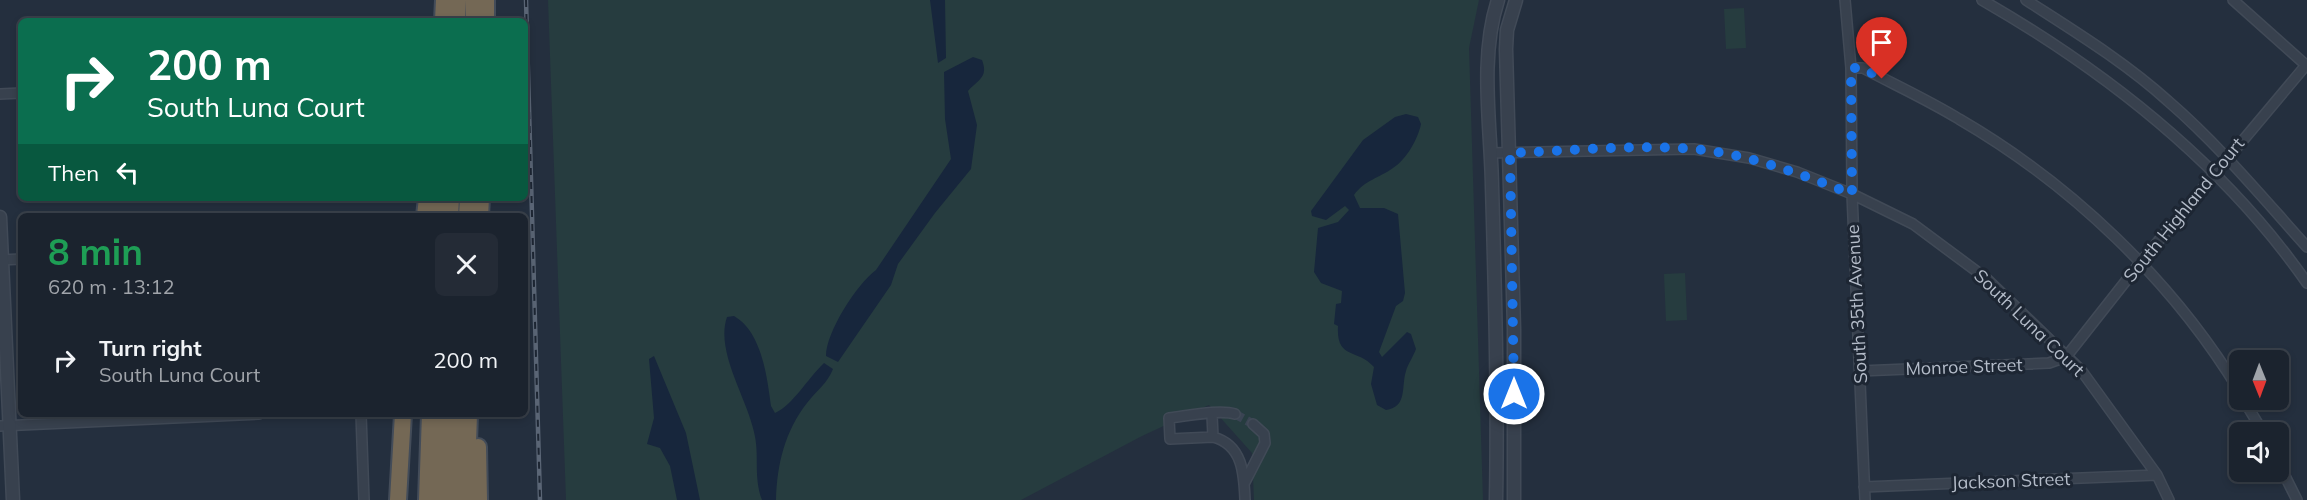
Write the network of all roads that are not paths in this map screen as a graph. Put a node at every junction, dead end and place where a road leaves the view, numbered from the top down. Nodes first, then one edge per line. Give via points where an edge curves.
1 (444, 0) edge
2 (457, 0) edge
3 (473, 0) edge
4 (486, 0) edge
5 (1498, 0) edge
6 (1516, 0) edge
7 (1845, 0) edge
8 (1982, 0) edge
9 (2026, 0) edge
10 (2233, 0) edge
11 (2051, 16) junction
12 (443, 18) edge
13 (456, 18) edge
14 (474, 18) edge
15 (486, 18) edge
16 (2040, 34) junction
17 (2306, 65) edge
18 (1851, 68) junction
19 (18, 93) edge
20 (0, 94) edge
21 (1491, 153) junction
22 (1510, 153) junction
23 (2227, 157) junction
24 (2214, 173) junction
25 (1852, 194) junction
26 (0, 217) edge
27 (2307, 247) edge
28 (18, 259) edge
29 (1, 260) edge
30 (2140, 263) junction
31 (2307, 283) edge
32 (2066, 357) junction
33 (1860, 371) junction
34 (2229, 377) edge
35 (1235, 414) tunnel mouth
36 (1212, 415) junction
37 (173, 417) edge
38 (361, 417) edge
39 (403, 417) edge
40 (430, 417) edge
41 (443, 417) edge
42 (457, 417) edge
43 (469, 417) edge
44 (476, 417) edge
45 (1253, 424) tunnel mouth
46 (5, 426) edge
47 (1213, 437) junction
48 (1240, 457) junction
49 (1258, 457) junction
50 (2157, 475) junction
51 (2288, 482) edge
52 (1244, 484) junction
53 (1864, 487) junction
54 (13, 500) edge
55 (364, 500) edge
56 (398, 500) edge
57 (427, 500) edge
58 (440, 500) edge
59 (454, 500) edge
60 (466, 500) edge
61 (479, 500) edge
62 (1245, 500) edge
63 (1496, 500) edge
64 (1514, 500) edge
65 (1865, 500) edge
66 (2169, 500) edge
67 (2297, 500) edge

1 - 12 highway
2 - 13 highway
3 - 14 highway
4 - 15 highway
5 - 21 street via 1489,49
6 - 22 street via 1507,40
7 - 18 street, South 35th Avenue
8 - 16 street
9 - 11 street
10 - 17 street
11 - 16 street
11 - 23 street via 2167,99
16 - 24 street via 2150,114
17 - 23 street, South Highland Court
18 - 25 street, South 35th Avenue
18 - 30 street via 1863,68 1960,119 2039,172
19 - 20 street
21 - 22 street, South Luna Court
21 - 63 street
22 - 25 street, South Luna Court via 1694,149 1749,158
22 - 64 street
23 - 24 street, South Highland Court
23 - 27 street
24 - 30 street, South Highland Court
24 - 31 street
25 - 32 street, South Luna Court via 1913,224 1987,279
25 - 33 street, South 35th Avenue
26 - 29 street
28 - 29 street
29 - 46 street
30 - 32 street, South Highland Court
30 - 34 street via 2174,300
32 - 33 street, Monroe Street via 2049,363
32 - 50 street, South Luna Court via 2081,370
33 - 53 street, South 35th Avenue
35 - 36 street via 1226,411
36 - 47 street
36 - 47 street via 1169,418 1170,439
37 - 46 street
38 - 55 street
39 - 56 highway
40 - 57 highway
41 - 58 highway
42 - 59 highway
43 - 60 highway
44 - 61 highway
45 - 49 street via 1264,434 1265,443
46 - 54 street
47 - 48 street
48 - 49 street
48 - 52 street
49 - 52 street
50 - 53 street, Jackson Street
50 - 66 street, South Luna Court
51 - 67 street
52 - 62 street
53 - 65 street, South 35th Avenue

